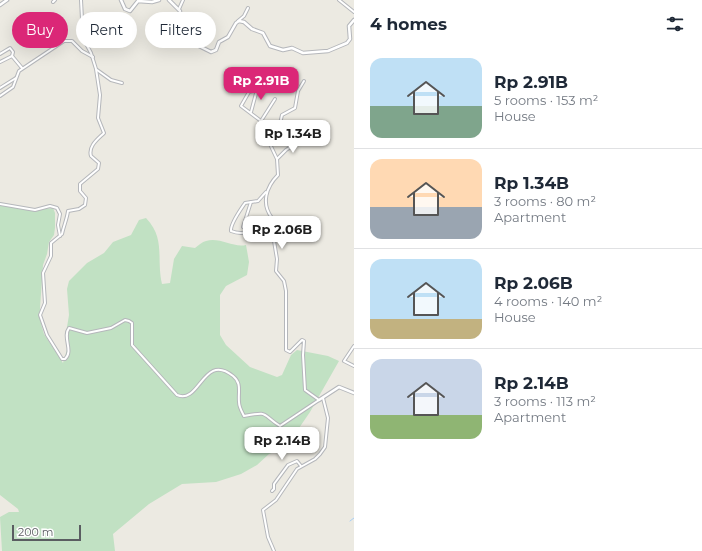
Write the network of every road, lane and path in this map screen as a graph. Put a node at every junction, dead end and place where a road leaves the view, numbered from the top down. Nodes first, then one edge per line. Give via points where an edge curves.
1 (7, 0) edge
2 (81, 0) edge
3 (122, 0) edge
4 (159, 0) edge
5 (169, 0) edge
6 (183, 0) edge
7 (338, 0) edge
8 (0, 5) edge
9 (248, 8) dead end
10 (180, 9) junction
11 (81, 12) edge
12 (354, 12) edge
13 (354, 20) edge
14 (238, 21) junction
15 (88, 48) edge
16 (0, 54) edge
17 (12, 56) junction
18 (93, 57) junction
19 (0, 62) edge
20 (22, 69) junction
21 (96, 69) junction
22 (16, 78) junction
23 (304, 81) dead end
24 (122, 83) dead end
25 (258, 86) dead end
26 (0, 88) edge
27 (256, 90) junction
28 (0, 96) edge
29 (275, 99) dead end
30 (251, 112) junction
31 (261, 121) junction
32 (268, 137) junction
33 (300, 141) dead end
34 (277, 159) junction
35 (267, 191) junction
36 (252, 202) junction
37 (0, 204) edge
38 (243, 227) dead end
39 (252, 232) dead end
40 (60, 236) junction
41 (354, 346) edge
42 (354, 366) edge
43 (354, 393) edge
44 (323, 398) junction
45 (319, 400) junction
46 (300, 466) junction
47 (272, 491) dead end
48 (274, 551) edge

1 - 8 street
2 - 11 street
3 - 4 street via 125,9 130,11 138,1
5 - 10 street
6 - 10 street
7 - 12 street
9 - 14 street
10 - 14 street via 179,36 209,52 214,52 218,43 227,38
13 - 14 street via 349,26 350,39 347,43 324,52 303,53 292,48 283,50 269,46 264,33
15 - 18 street
16 - 17 street via 10,48
17 - 19 street
17 - 20 street
18 - 20 street via 72,41 64,40
18 - 21 street
20 - 22 street
21 - 24 street via 112,80
21 - 40 street via 100,95 98,118 104,132 95,141 90,153 99,167 94,174 80,183 80,191 86,198 85,204 79,209 68,211 68,218
22 - 26 street
22 - 28 street via 13,88
23 - 32 street via 298,92 295,108 282,116 279,128
25 - 27 street
27 - 30 street
27 - 30 street via 249,92 242,104 243,108
29 - 31 street
30 - 31 street
31 - 32 street
32 - 34 street
33 - 34 street
34 - 35 street via 278,175
35 - 36 street via 261,199
35 - 45 street via 267,207 272,217 277,259 276,271 284,280 286,291 286,350 290,352 302,340 304,341 305,390
36 - 38 street
36 - 39 street via 247,201 244,204 231,230 244,234
37 - 40 street via 36,210 50,206 57,208 60,214
40 - 45 street via 51,243 51,256 44,270 45,303 40,316 47,335 62,359 66,359 68,353 66,332 69,328 87,333 111,328 127,320 132,324 132,345 179,396 190,394 216,369 236,378 240,390 239,404 245,416 255,413 266,414 281,426
41 - 42 street via 344,361
43 - 44 street via 339,387
44 - 45 street
44 - 46 street via 328,418 325,447 315,459
46 - 47 street via 297,461 288,465
46 - 48 street via 276,500 263,510 268,537

